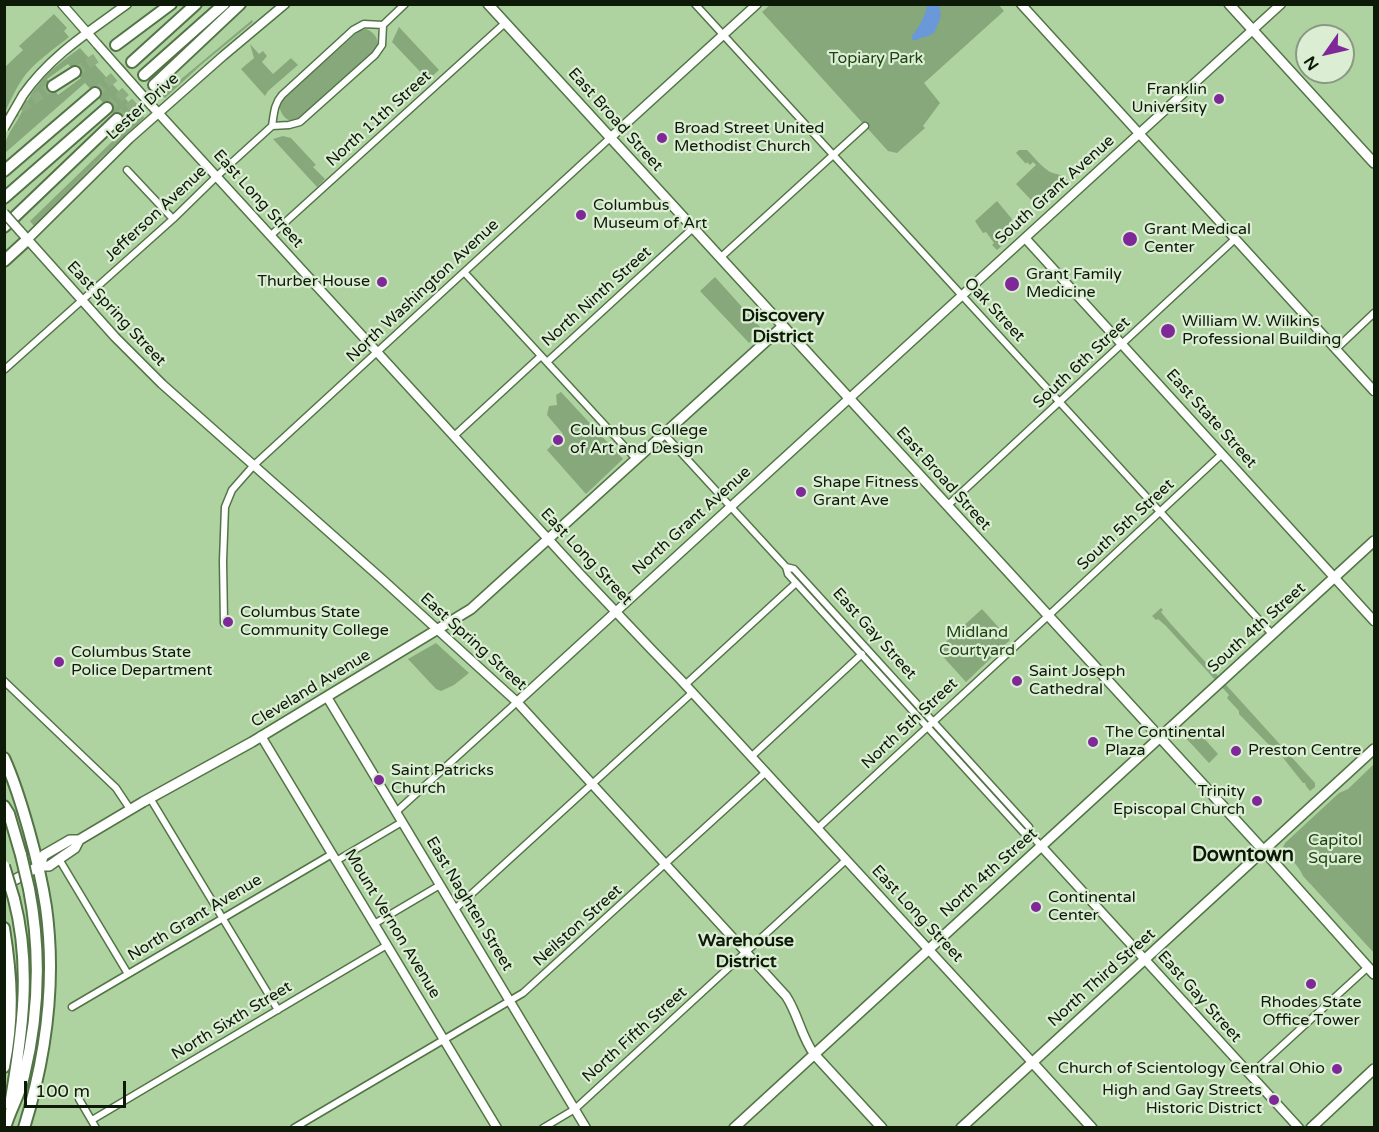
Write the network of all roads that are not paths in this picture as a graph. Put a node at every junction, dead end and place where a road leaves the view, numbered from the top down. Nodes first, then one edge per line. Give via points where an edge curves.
1 (62, 4) edge
2 (127, 4) edge
3 (171, 4) edge
4 (196, 4) edge
5 (224, 4) edge
6 (240, 4) edge
7 (285, 4) edge
8 (405, 4) edge
9 (488, 4) edge
10 (695, 4) edge
11 (757, 4) edge
12 (1021, 4) edge
13 (1229, 4) edge
14 (1281, 4) edge
15 (505, 22) junction
16 (383, 25) junction
17 (1253, 30) junction
18 (87, 33) junction
19 (723, 35) junction
20 (116, 45) tunnel mouth
21 (132, 62) tunnel mouth
22 (75, 72) tunnel mouth
23 (144, 75) tunnel mouth
24 (154, 85) tunnel mouth
25 (53, 87) tunnel mouth
26 (95, 93) tunnel mouth
27 (107, 108) tunnel mouth
28 (158, 113) junction
29 (117, 119) tunnel mouth
30 (272, 126) junction
31 (865, 126) dead end
32 (4, 128) edge
33 (1139, 134) junction
34 (610, 138) junction
35 (833, 155) junction
36 (1374, 164) edge
37 (127, 170) dead end
38 (4, 171) edge
39 (217, 176) junction
40 (4, 198) edge
41 (4, 213) edge
42 (173, 219) junction
43 (4, 227) edge
44 (693, 228) junction
45 (270, 236) junction
46 (1025, 238) junction
47 (1235, 239) junction
48 (27, 240) junction
49 (720, 258) junction
50 (4, 261) edge
51 (464, 272) junction
52 (962, 295) junction
53 (82, 300) junction
54 (1374, 313) edge
55 (783, 326) junction
56 (1122, 344) junction
57 (1336, 349) junction
58 (377, 352) junction
59 (544, 359) junction
60 (4, 370) edge
61 (1374, 391) edge
62 (849, 399) junction
63 (1060, 402) junction
64 (664, 434) junction
65 (454, 436) junction
66 (1222, 454) junction
67 (636, 459) junction
68 (254, 465) junction
69 (947, 506) junction
70 (730, 507) junction
71 (1160, 512) junction
72 (548, 539) junction
73 (1374, 541) edge
74 (786, 567) junction
75 (1335, 578) junction
76 (796, 583) junction
77 (615, 612) junction
78 (1048, 616) junction
79 (1374, 621) edge
80 (224, 623) dead end
81 (438, 630) junction
82 (1272, 634) junction
83 (867, 650) junction
84 (861, 655) junction
85 (4, 681) edge
86 (686, 684) junction
87 (693, 692) junction
88 (327, 697) junction
89 (517, 702) junction
90 (933, 722) junction
91 (927, 727) junction
92 (261, 736) junction
93 (1159, 738) junction
94 (1374, 749) edge
95 (752, 756) junction
96 (4, 758) edge
97 (4, 770) edge
98 (766, 772) junction
99 (593, 783) junction
100 (150, 798) junction
101 (22, 807) junction
102 (6, 808) edge
103 (130, 809) junction
104 (396, 812) junction
105 (402, 822) junction
106 (818, 828) junction
107 (1030, 834) junction
108 (79, 840) junction
109 (1041, 846) junction
110 (1264, 851) junction
111 (334, 857) junction
112 (59, 859) junction
113 (846, 860) junction
114 (666, 864) junction
115 (4, 866) edge
116 (39, 866) junction
117 (440, 885) junction
118 (4, 886) edge
119 (455, 909) junction
120 (223, 918) junction
121 (374, 924) junction
122 (4, 928) edge
123 (387, 945) junction
124 (928, 949) junction
125 (746, 951) junction
126 (1145, 959) junction
127 (1371, 970) edge
128 (128, 974) junction
129 (510, 1001) junction
130 (72, 1007) dead end
131 (278, 1010) junction
132 (444, 1040) junction
133 (814, 1054) junction
134 (1032, 1062) junction
135 (4, 1067) edge
136 (1374, 1069) edge
137 (1250, 1075) junction
138 (79, 1099) dead end
139 (575, 1108) junction
140 (92, 1120) junction
141 (6, 1124) edge
142 (24, 1128) edge
143 (96, 1128) edge
144 (294, 1128) edge
145 (496, 1128) edge
146 (543, 1128) edge
147 (586, 1128) edge
148 (734, 1128) edge
149 (882, 1128) edge
150 (961, 1128) edge
151 (1092, 1128) edge
152 (1299, 1128) edge
153 (1311, 1128) edge

1 - 18 main road, East Long Street
2 - 18 main road
3 - 20 highway
4 - 21 highway
5 - 23 highway
6 - 24 highway
7 - 28 main road, Lester Drive
8 - 16 street
9 - 15 main road, East Broad Street
10 - 19 street, Oak Street
11 - 19 main road
12 - 33 main road
13 - 17 main road
14 - 17 main road, South Grant Avenue
15 - 34 main road, East Broad Street
15 - 45 street, North 11th Street
16 - 30 street via 364,24 345,37 277,101
16 - 30 street via 382,45 375,55 300,122
17 - 33 main road, South Grant Avenue
17 - 36 main road
18 - 28 main road, East Long Street, bridge
18 - 32 main road, bridge via 43,69
19 - 34 main road
19 - 35 street, Oak Street
22 - 25 highway
26 - 38 highway
27 - 40 highway
28 - 39 main road, East Long Street
28 - 48 main road, Lester Drive
29 - 43 highway
30 - 39 street, Jefferson Avenue
31 - 35 street
33 - 46 main road, South Grant Avenue
33 - 47 main road
34 - 44 main road, East Broad Street
34 - 51 street, North Washington Avenue
35 - 49 street
35 - 52 street, Oak Street
37 - 42 street
39 - 42 street, Jefferson Avenue
39 - 45 main road, East Long Street
41 - 48 main road, East Spring Street, bridge
42 - 53 street, Jefferson Avenue
44 - 49 main road, East Broad Street
44 - 59 street, North Ninth Street
45 - 58 main road, East Long Street
46 - 52 main road, South Grant Avenue
46 - 56 main road, East State Street
47 - 56 street, South 6th Street
47 - 57 main road
48 - 50 highway
48 - 53 main road, East Spring Street
49 - 55 main road, East Broad Street
51 - 58 street, North Washington Avenue
51 - 59 street
52 - 62 main road, South Grant Avenue
52 - 63 street, Oak Street
53 - 60 street, Jefferson Avenue
53 - 68 main road, East Spring Street via 162,384
54 - 57 street
55 - 62 main road, East Broad Street
55 - 64 main road, Cleveland Avenue
56 - 63 street, South 6th Street
56 - 66 main road, East State Street
57 - 61 main road
58 - 65 main road, East Long Street
58 - 68 street, North Washington Avenue
59 - 65 street, North Ninth Street
59 - 67 street
62 - 69 main road, East Broad Street
62 - 70 main road, North Grant Avenue
63 - 69 street, South 6th Street
63 - 71 street, Oak Street
64 - 67 main road, Cleveland Avenue
64 - 70 street, East Gay Street
65 - 72 main road, East Long Street
66 - 71 street, South 5th Street
66 - 75 main road, East State Street
67 - 72 main road, Cleveland Avenue
68 - 80 street via 232,490 225,507
68 - 81 main road, East Spring Street
69 - 78 main road, East Broad Street
70 - 74 street, East Gay Street
70 - 77 main road, North Grant Avenue
71 - 78 street, South 5th Street
71 - 82 street, Oak Street
72 - 77 main road, East Long Street
72 - 81 main road, Cleveland Avenue via 478,604
73 - 75 main road, South 4th Street
74 - 76 street, East Gay Street
74 - 83 street, East Gay Street via 794,569
75 - 79 main road, East State Street
75 - 82 main road, South 4th Street
76 - 84 street, East Gay Street
76 - 86 street
77 - 86 main road, East Long Street
77 - 89 main road, North Grant Avenue
78 - 90 street, North 5th Street
78 - 93 main road, East Broad Street
81 - 88 main road, Cleveland Avenue
81 - 89 main road, East Spring Street
82 - 93 main road, South 4th Street
83 - 84 street
83 - 90 street, East Gay Street
84 - 91 street, East Gay Street
84 - 95 street
85 - 103 street via 116,788
86 - 87 main road, East Long Street
87 - 95 main road, East Long Street
87 - 99 street
88 - 92 main road, Cleveland Avenue
88 - 104 main road, East Naghten Street
89 - 99 main road, East Spring Street
89 - 104 street, North Grant Avenue
90 - 91 street, North 5th Street
90 - 107 street, East Gay Street via 1029,827
91 - 106 street, North 5th Street
91 - 107 street, East Gay Street via 1023,832
92 - 100 main road, Cleveland Avenue
92 - 111 main road, Mount Vernon Avenue
93 - 109 main road, North 4th Street
93 - 110 main road, East Broad Street
94 - 110 main road, North Third Street
95 - 98 main road, East Long Street
96 - 101 highway
97 - 101 highway
98 - 106 main road, East Long Street
98 - 114 street, Neilston Street
99 - 114 main road, East Spring Street
99 - 119 street
100 - 103 main road, Cleveland Avenue
100 - 120 street
101 - 116 highway
102 - 141 highway, bridge via 31,899 37,963 32,1036 19,1095
103 - 108 main road, Cleveland Avenue
104 - 105 main road, East Naghten Street
105 - 111 street, North Grant Avenue
105 - 117 main road, East Naghten Street
106 - 113 main road, East Long Street
107 - 109 street, East Gay Street
108 - 112 main road, Cleveland Avenue via 75,848
108 - 116 main road, Cleveland Avenue via 70,840 44,855
109 - 124 main road, North 4th Street
109 - 126 main road, East Gay Street
110 - 126 main road, North Third Street
110 - 127 main road, East Broad Street
111 - 120 street, North Grant Avenue
111 - 121 main road, Mount Vernon Avenue
112 - 116 main road, Cleveland Avenue via 49,866
112 - 128 street
113 - 124 main road, East Long Street
113 - 125 street, North Fifth Street
114 - 125 main road, East Spring Street
114 - 129 street, Neilston Street via 534,984
115 - 141 highway, bridge via 16,907 25,966 22,1028
116 - 118 main road, Cleveland Avenue
116 - 142 highway via 49,943 49,998 36,1082
117 - 119 main road, East Naghten Street
117 - 121 street
119 - 129 main road, East Naghten Street
120 - 128 street, North Grant Avenue
120 - 131 street
121 - 123 main road, Mount Vernon Avenue
122 - 135 highway via 12,986
123 - 131 street, North Sixth Street
123 - 132 main road, Mount Vernon Avenue
124 - 133 main road, North 4th Street
124 - 134 main road, East Long Street
125 - 133 main road, East Spring Street via 791,1003
125 - 139 street, North Fifth Street
126 - 134 main road, North Third Street
126 - 137 main road, East Gay Street
127 - 137 street
128 - 130 street, North Grant Avenue
129 - 132 street, Neilston Street
129 - 139 main road, East Naghten Street
131 - 140 street, North Sixth Street
132 - 144 street, Neilston Street
132 - 145 main road, Mount Vernon Avenue
133 - 148 main road, North 4th Street
133 - 149 main road, East Spring Street
134 - 150 main road, North Third Street
134 - 151 main road, East Long Street
136 - 153 main road
137 - 152 main road, East Gay Street
138 - 140 street
139 - 146 street, North Fifth Street
139 - 147 main road, East Naghten Street
140 - 143 street

